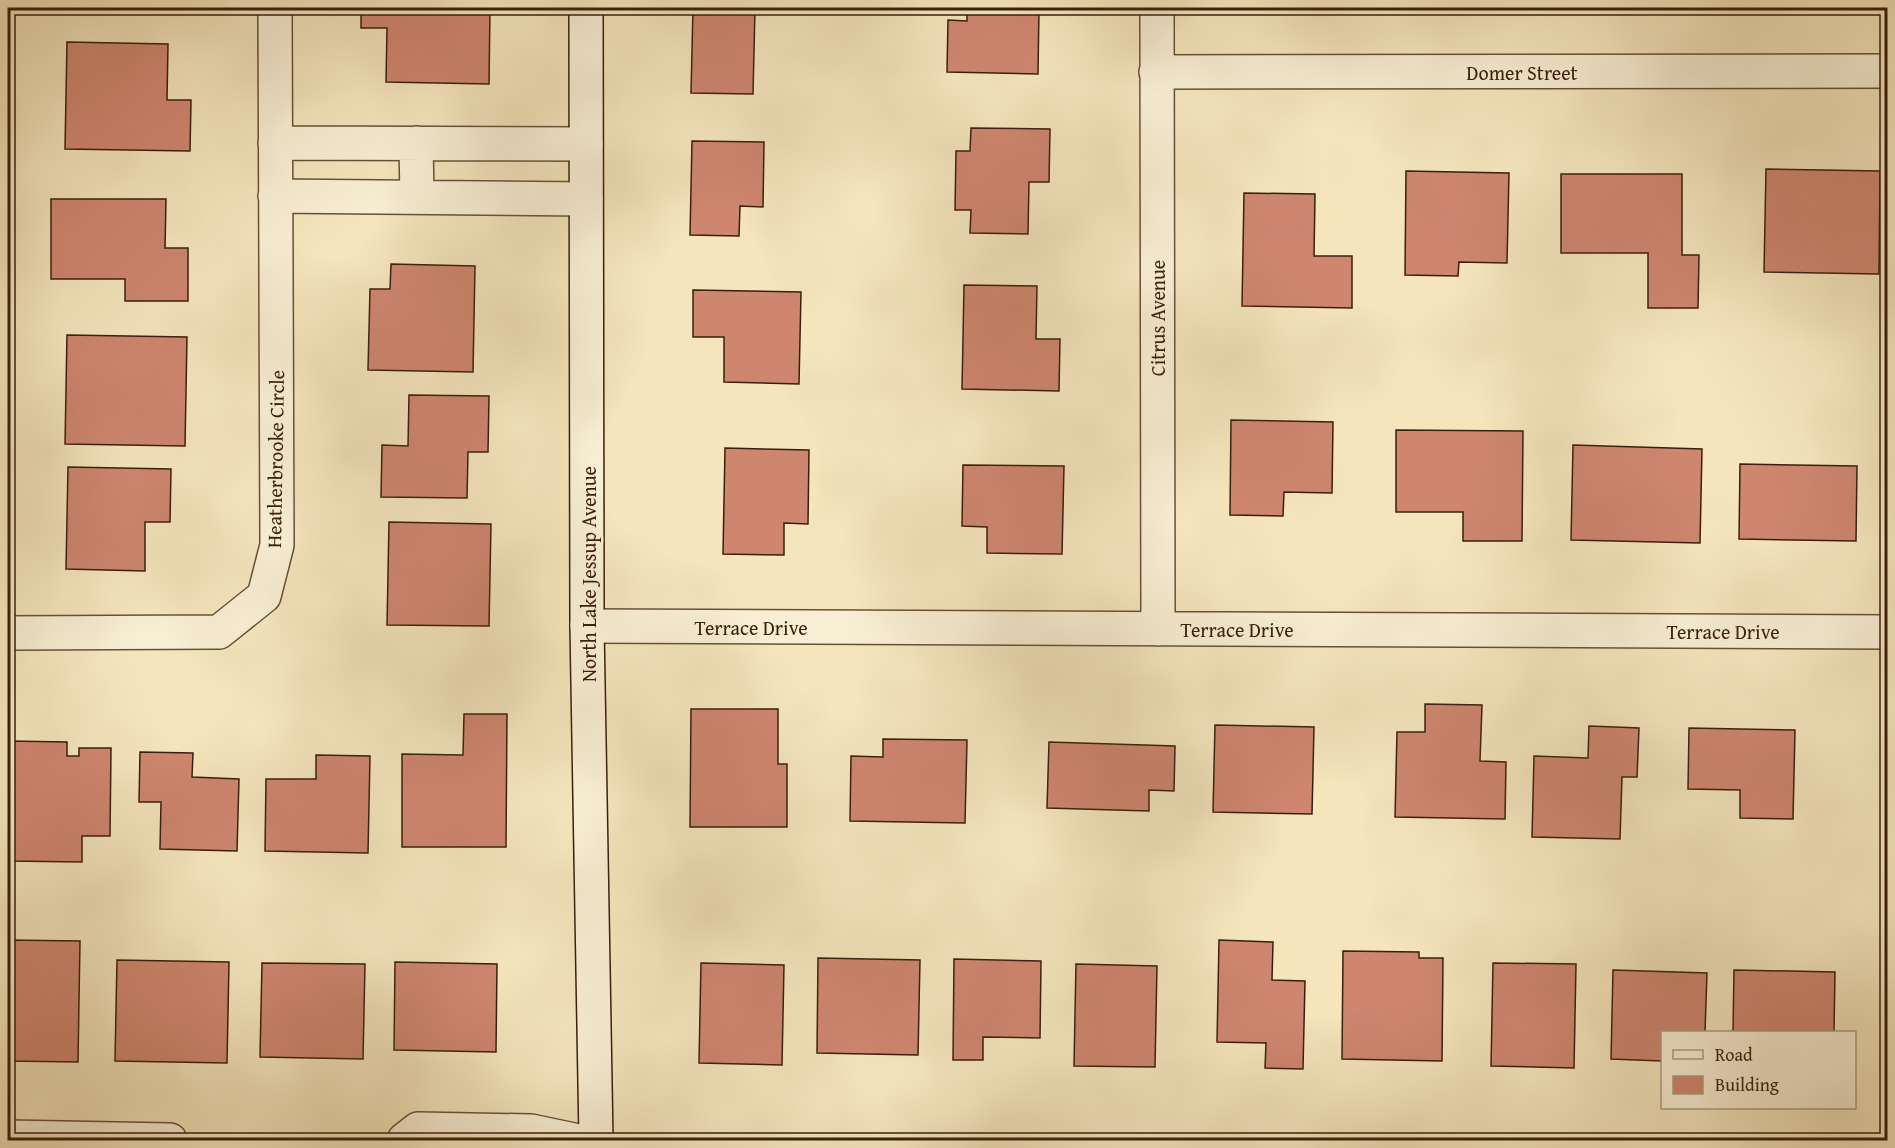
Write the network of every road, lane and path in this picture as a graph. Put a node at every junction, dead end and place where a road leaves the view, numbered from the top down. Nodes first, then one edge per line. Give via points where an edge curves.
1 (275, 8) edge
2 (586, 8) edge
3 (1157, 8) edge
4 (1887, 71) edge
5 (1156, 72) junction
6 (275, 143) junction
7 (416, 143) junction
8 (586, 144) junction
9 (275, 196) junction
10 (417, 197) junction
11 (586, 199) junction
12 (587, 626) junction
13 (1158, 629) junction
14 (1887, 632) edge
15 (8, 633) edge
16 (8, 1137) edge
17 (170, 1140) edge
18 (404, 1140) edge
19 (574, 1140) edge
20 (596, 1140) edge

1 - 6 street, Heatherbrooke Circle
2 - 8 street, North Lake Jessup Avenue
3 - 5 street, Citrus Avenue
4 - 5 street, Domer Street
5 - 13 street, Citrus Avenue
6 - 7 street
6 - 9 street, Heatherbrooke Circle
7 - 8 street
7 - 10 street
8 - 11 street, North Lake Jessup Avenue
9 - 10 street
9 - 15 street, Heatherbrooke Circle via 277,545 264,596 219,632
10 - 11 street
11 - 12 street, North Lake Jessup Avenue
12 - 13 street, Terrace Drive
12 - 20 street, North Lake Jessup Avenue
13 - 14 street, Terrace Drive
16 - 17 street
18 - 19 street via 418,1129 531,1131

